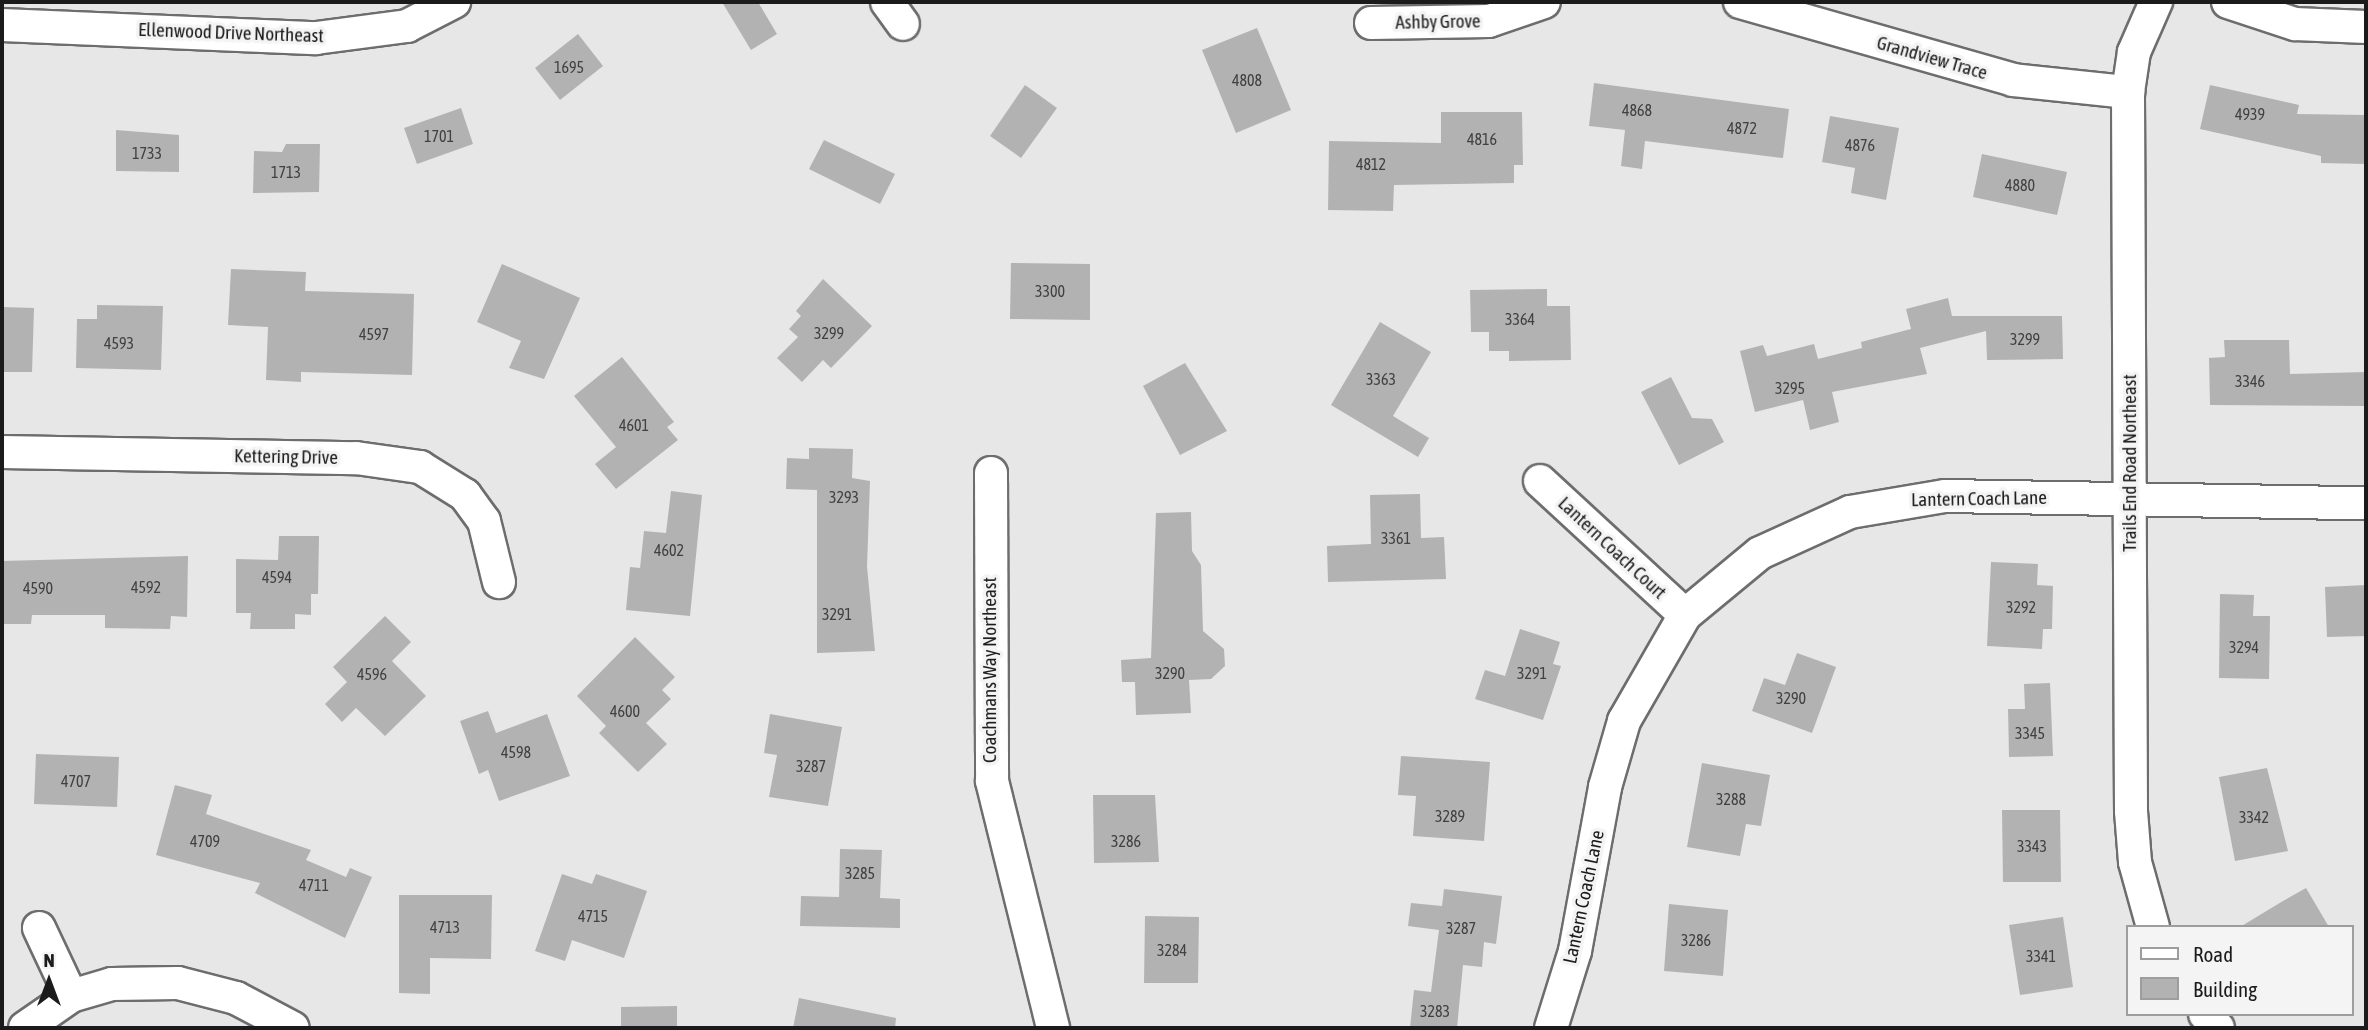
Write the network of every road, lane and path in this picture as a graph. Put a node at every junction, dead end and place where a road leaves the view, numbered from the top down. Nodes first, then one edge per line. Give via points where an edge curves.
1 (454, 2) edge
2 (1544, 2) edge
3 (1740, 2) edge
4 (2156, 2) edge
5 (2228, 2) edge
6 (1371, 23) dead end
7 (2, 25) edge
8 (2366, 27) edge
9 (2128, 92) junction
10 (2, 452) edge
11 (991, 473) dead end
12 (1540, 481) dead end
13 (2130, 499) junction
14 (2366, 503) edge
15 (499, 582) dead end
16 (1685, 615) junction
17 (2152, 925) edge
18 (39, 928) dead end
19 (71, 996) junction
20 (25, 1028) edge
21 (293, 1028) edge
22 (1053, 1028) edge
23 (1551, 1028) edge

1 - 7 street, Ellenwood Drive Northeast via 407,26 316,38
2 - 6 street, Ashby Grove via 1489,21
3 - 9 street, Grandview Trace via 2013,80
4 - 9 street, Trails End Road Northeast via 2134,51
5 - 8 street via 2295,24
9 - 13 street, Trails End Road Northeast
10 - 15 street, Kettering Drive via 356,458 419,467 465,495 484,521
11 - 22 street, Coachmans Way Northeast via 992,781
12 - 16 street, Lantern Coach Court
13 - 14 street, Lantern Coach Lane
13 - 16 street, Lantern Coach Lane via 1945,496 1850,512 1760,553
13 - 17 street, Trails End Road Northeast via 2131,811 2135,862
16 - 23 street, Lantern Coach Lane via 1624,721 1605,787 1575,951
18 - 19 street
19 - 20 street
19 - 21 street via 112,984 204,986

